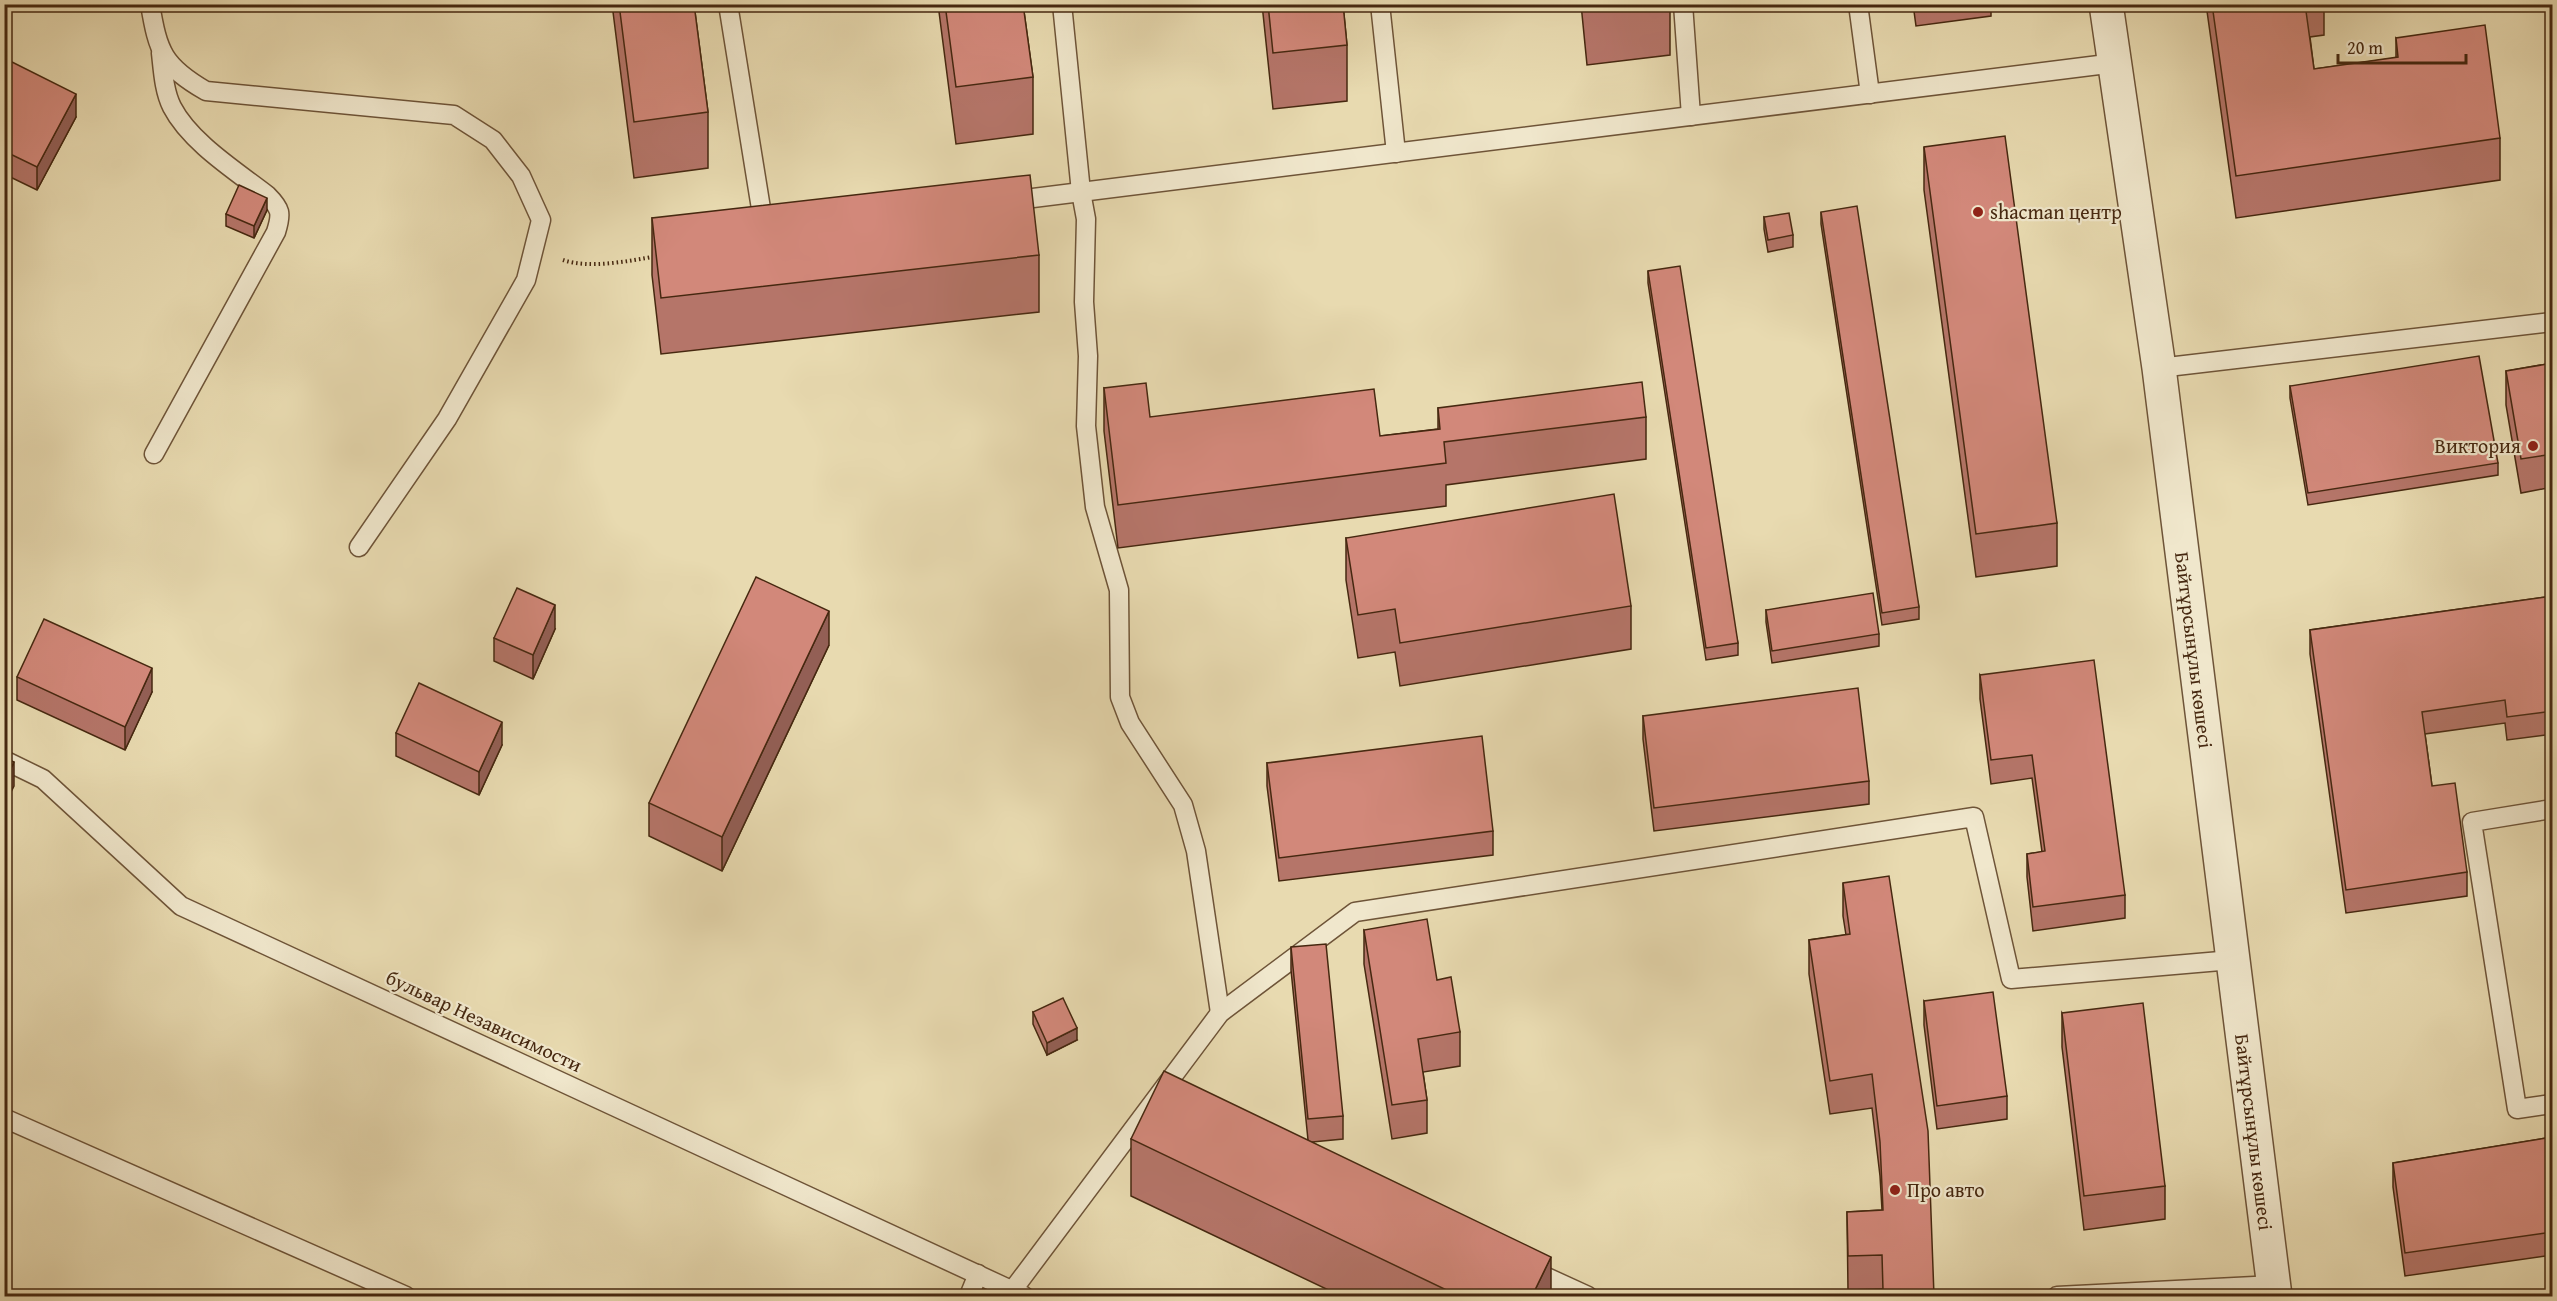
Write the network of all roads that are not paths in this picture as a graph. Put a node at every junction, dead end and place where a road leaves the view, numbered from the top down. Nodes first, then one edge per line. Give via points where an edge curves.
1 (150, 4) edge
2 (728, 4) edge
3 (1062, 4) edge
4 (1380, 4) edge
5 (1683, 4) edge
6 (1858, 4) edge
7 (2106, 4) edge
8 (161, 53) junction
9 (2115, 63) junction
10 (1870, 94) junction
11 (1691, 116) junction
12 (1396, 153) junction
13 (1081, 192) junction
14 (992, 203) edge
15 (786, 219) edge
16 (2553, 322) edge
17 (2159, 368) junction
18 (154, 454) dead end
19 (359, 547) dead end
20 (4, 760) edge
21 (2553, 809) edge
22 (2232, 960) junction
23 (1220, 1013) junction
24 (1158, 1095) junction
25 (2553, 1104) edge
26 (1180, 1105) edge
27 (4, 1118) edge
28 (1513, 1261) edge
29 (978, 1274) junction
30 (2275, 1291) edge
31 (1018, 1294) edge
32 (406, 1296) edge
33 (969, 1296) edge
34 (1588, 1296) edge
35 (2057, 1296) edge

1 - 8 lane
2 - 15 lane via 763,221
3 - 13 lane
4 - 12 lane
5 - 11 lane
6 - 10 lane
7 - 9 street, Байтұрсынұлы көшесі
8 - 18 lane via 169,98 189,132 267,195 278,206 280,218 276,232
8 - 19 lane via 185,79 206,91 454,115 493,140 521,176 541,220 526,280 447,419
9 - 10 lane
9 - 17 street, Байтұрсынұлы көшесі
10 - 11 lane
11 - 12 lane
12 - 13 lane
13 - 14 lane
13 - 23 lane via 1086,219 1086,426 1095,507 1119,590 1120,697 1130,723 1183,805 1196,851
16 - 17 lane
17 - 22 street, Байтұрсынұлы көшесі
20 - 29 lane, бульвар Независимости via 44,779 181,906
21 - 25 lane via 2472,822 2517,1109
22 - 23 lane via 2011,979 1974,817 1355,912
22 - 30 street, Байтұрсынұлы көшесі
23 - 24 lane
24 - 26 lane
24 - 31 lane
27 - 32 lane
28 - 34 lane
29 - 31 lane, бульвар Независимости
29 - 33 lane
30 - 35 lane

